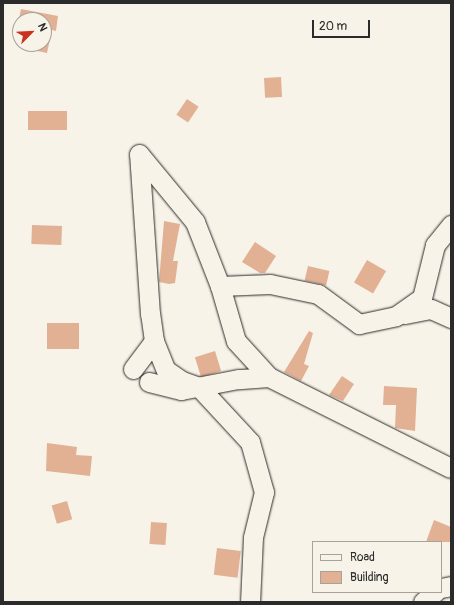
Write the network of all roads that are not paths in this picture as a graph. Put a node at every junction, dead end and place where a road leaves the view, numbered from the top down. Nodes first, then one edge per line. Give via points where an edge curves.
1 (451, 225) edge
2 (220, 286) junction
3 (396, 316) junction
4 (451, 318) edge
5 (154, 341) junction
6 (132, 369) dead end
7 (269, 377) junction
8 (149, 382) dead end
9 (199, 387) junction
10 (451, 468) edge
11 (434, 593) edge
12 (250, 602) edge
13 (423, 602) edge

1 - 3 street via 435,245 422,298
2 - 3 street via 270,284 318,294 359,324
2 - 5 street via 195,222 139,154
2 - 7 street via 236,341
3 - 4 street via 431,308
5 - 6 street
5 - 9 street via 166,370 182,381
7 - 9 street
7 - 10 street
8 - 9 street via 181,390
9 - 12 street via 250,442 264,492 253,537
11 - 13 street

